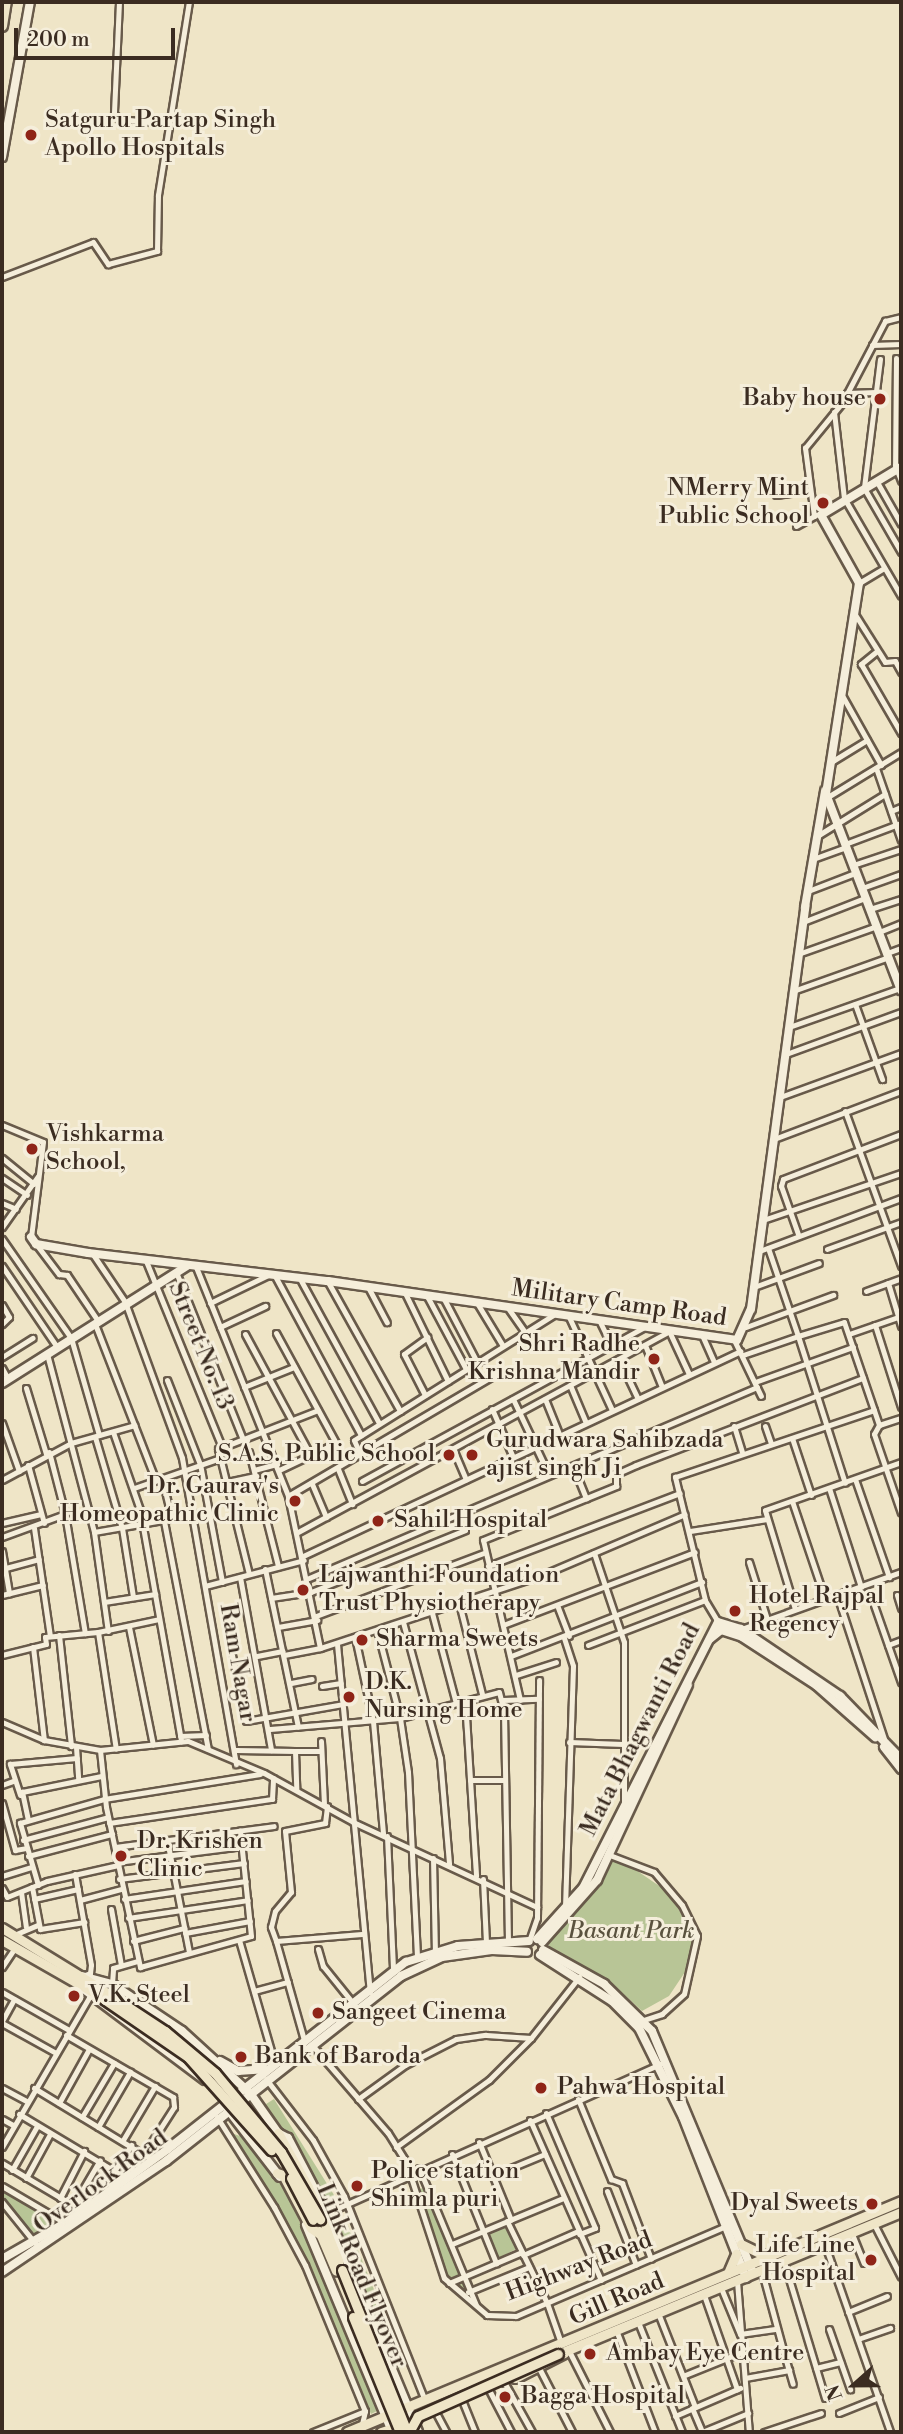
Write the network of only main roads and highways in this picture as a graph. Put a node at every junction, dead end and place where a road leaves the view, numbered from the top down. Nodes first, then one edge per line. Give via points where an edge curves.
1 (6, 2) edge
2 (2, 26) edge
3 (2, 1928) edge
4 (2, 1940) edge
5 (80, 1980) junction
6 (278, 2133) road end
7 (280, 2174) road end
8 (901, 2202) edge
9 (901, 2212) edge
10 (324, 2235) junction
11 (741, 2244) road end
12 (736, 2253) road end
13 (768, 2257) junction
14 (728, 2273) junction
15 (563, 2350) junction
16 (391, 2431) edge
17 (347, 2432) edge
18 (408, 2432) edge

1 - 2 highway
3 - 5 main road
4 - 5 main road
5 - 10 main road, Link Road Flyover, bridge via 95,1993 166,2031 215,2073 281,2152
6 - 10 main road via 323,2214
7 - 10 main road via 311,2228
8 - 13 main road, Gill Road
9 - 15 main road, Gill Road
10 - 16 main road, Link Road Flyover, bridge
10 - 18 main road, Link Road Flyover, bridge
11 - 13 main road
12 - 14 main road
13 - 14 main road, Gill Road
14 - 15 main road, Gill Road
15 - 16 main road, Gill Road via 539,2368
15 - 17 main road, Gill Road
15 - 18 main road, bridge via 418,2416

